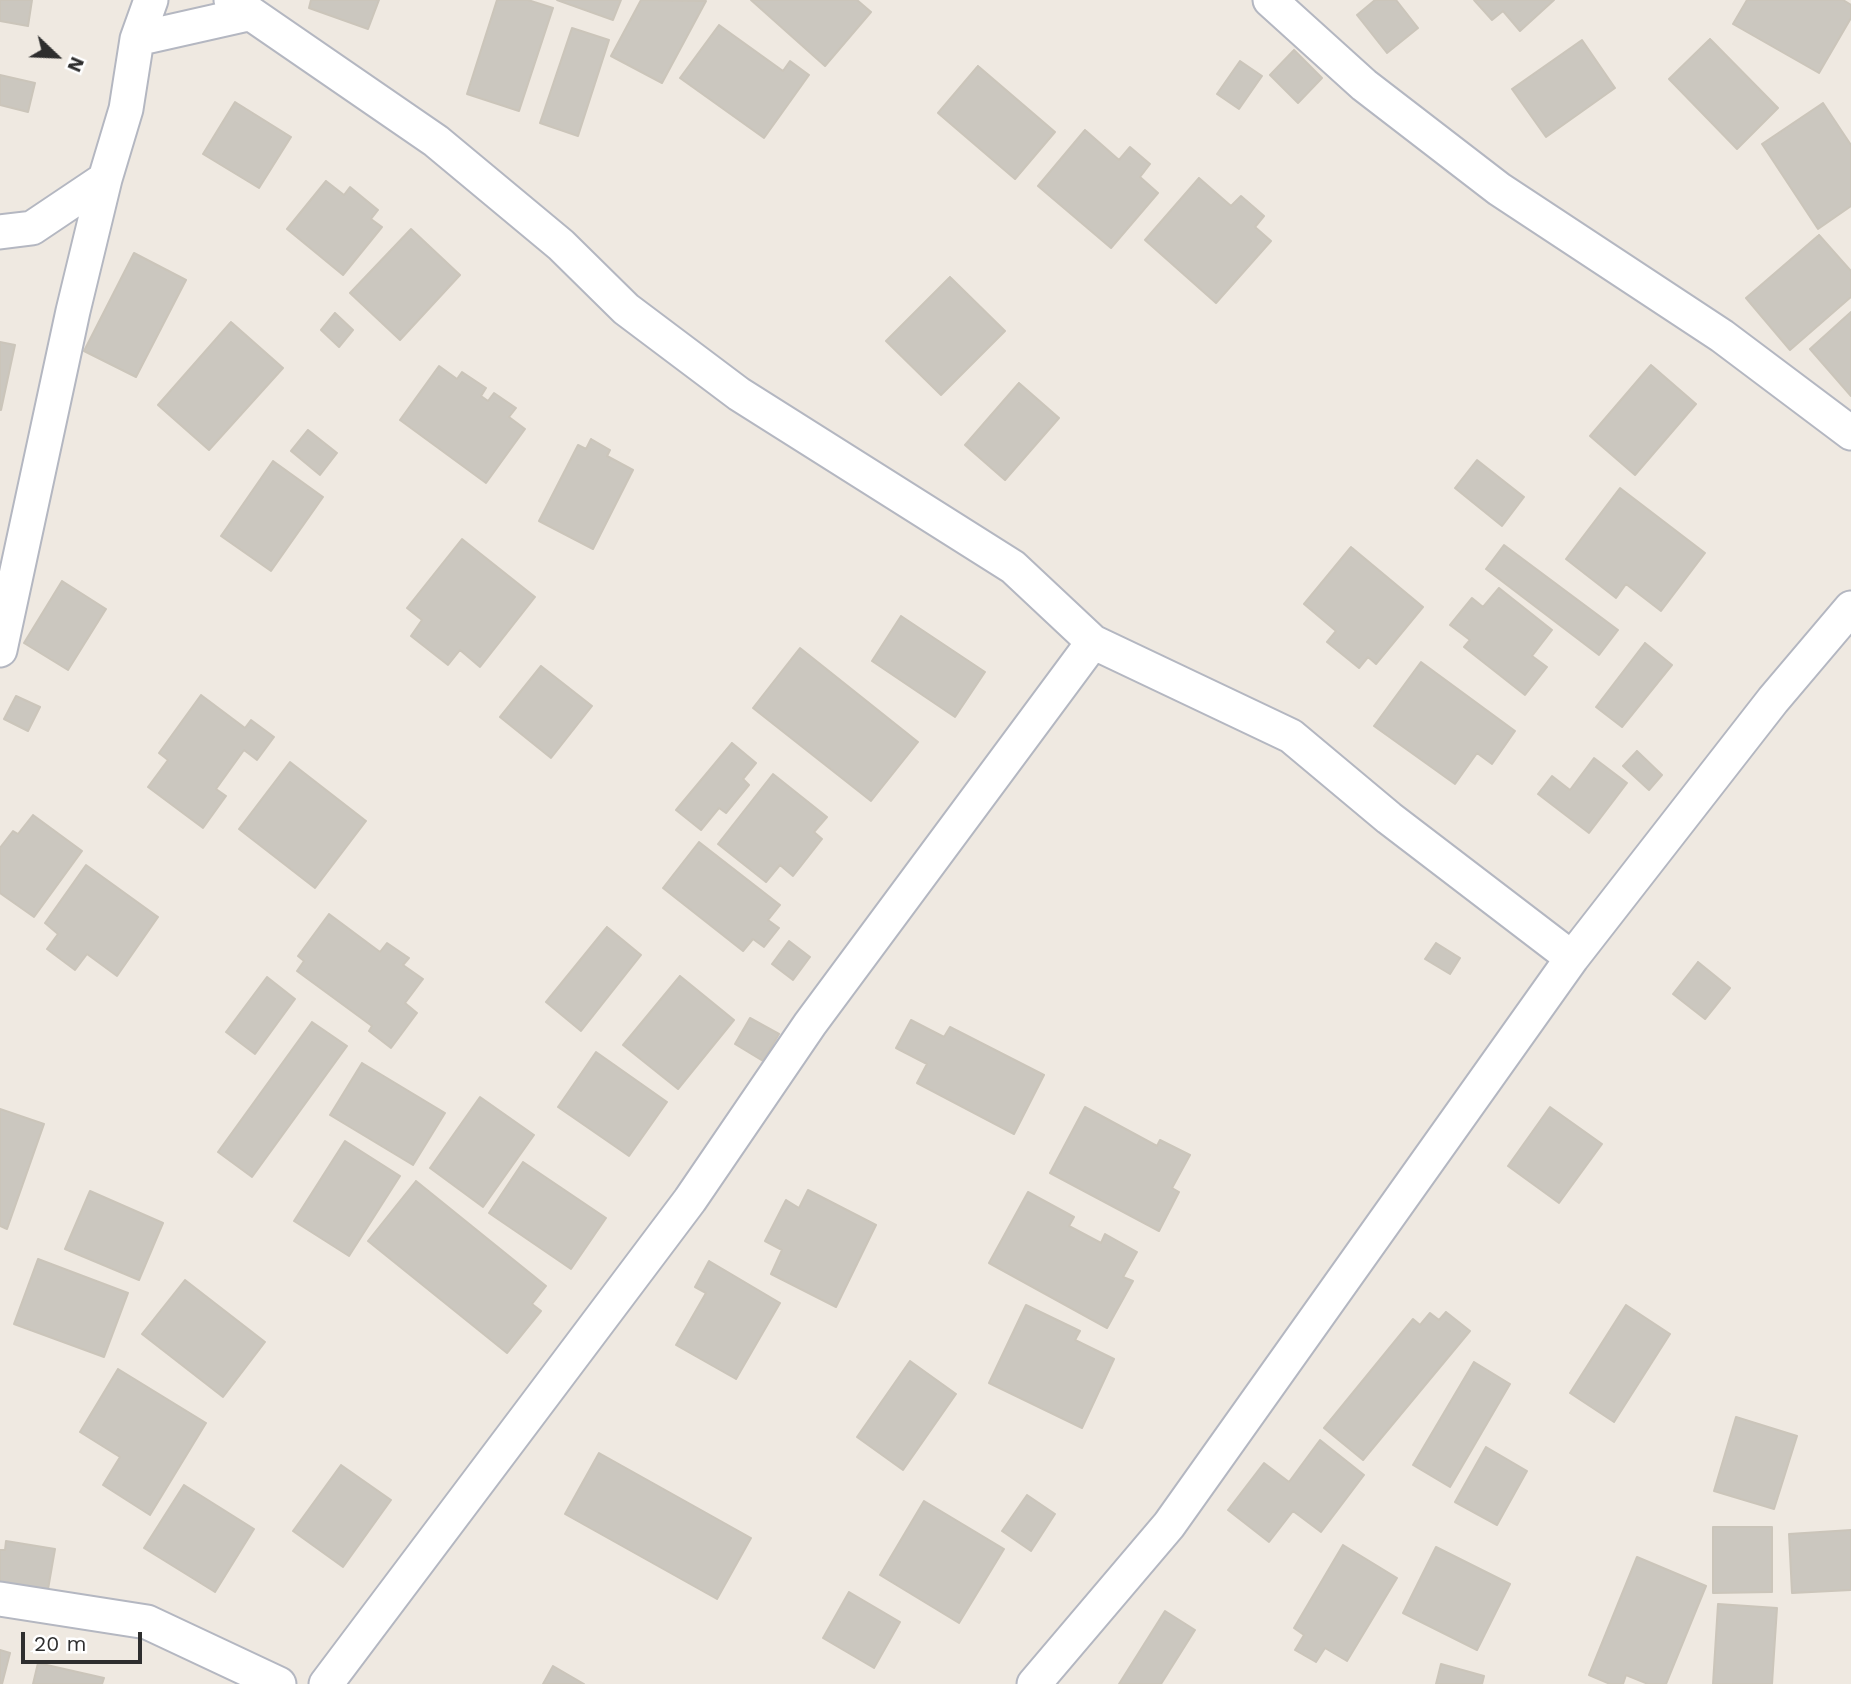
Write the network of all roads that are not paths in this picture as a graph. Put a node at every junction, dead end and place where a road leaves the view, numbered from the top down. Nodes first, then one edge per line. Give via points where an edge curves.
1 (151, 0) edge
2 (1270, 0) edge
3 (239, 7) edge
4 (137, 39) junction
5 (105, 179) junction
6 (0, 232) edge
7 (1851, 433) edge
8 (1851, 608) edge
9 (1093, 642) junction
10 (0, 650) edge
11 (1572, 958) junction
12 (0, 1599) edge
13 (279, 1684) edge
14 (326, 1684) edge
15 (1034, 1684) edge

1 - 4 street
2 - 7 street via 1364,85 1499,189 1722,336
3 - 4 street
3 - 9 street via 436,141 561,245 626,310 739,394 1013,567
4 - 5 street via 126,109
5 - 6 street via 32,228
5 - 10 street
8 - 11 street via 1773,700
9 - 11 street via 1291,736 1389,818
9 - 14 street via 810,1024 690,1200
11 - 15 street via 1169,1525
12 - 13 street via 147,1622

